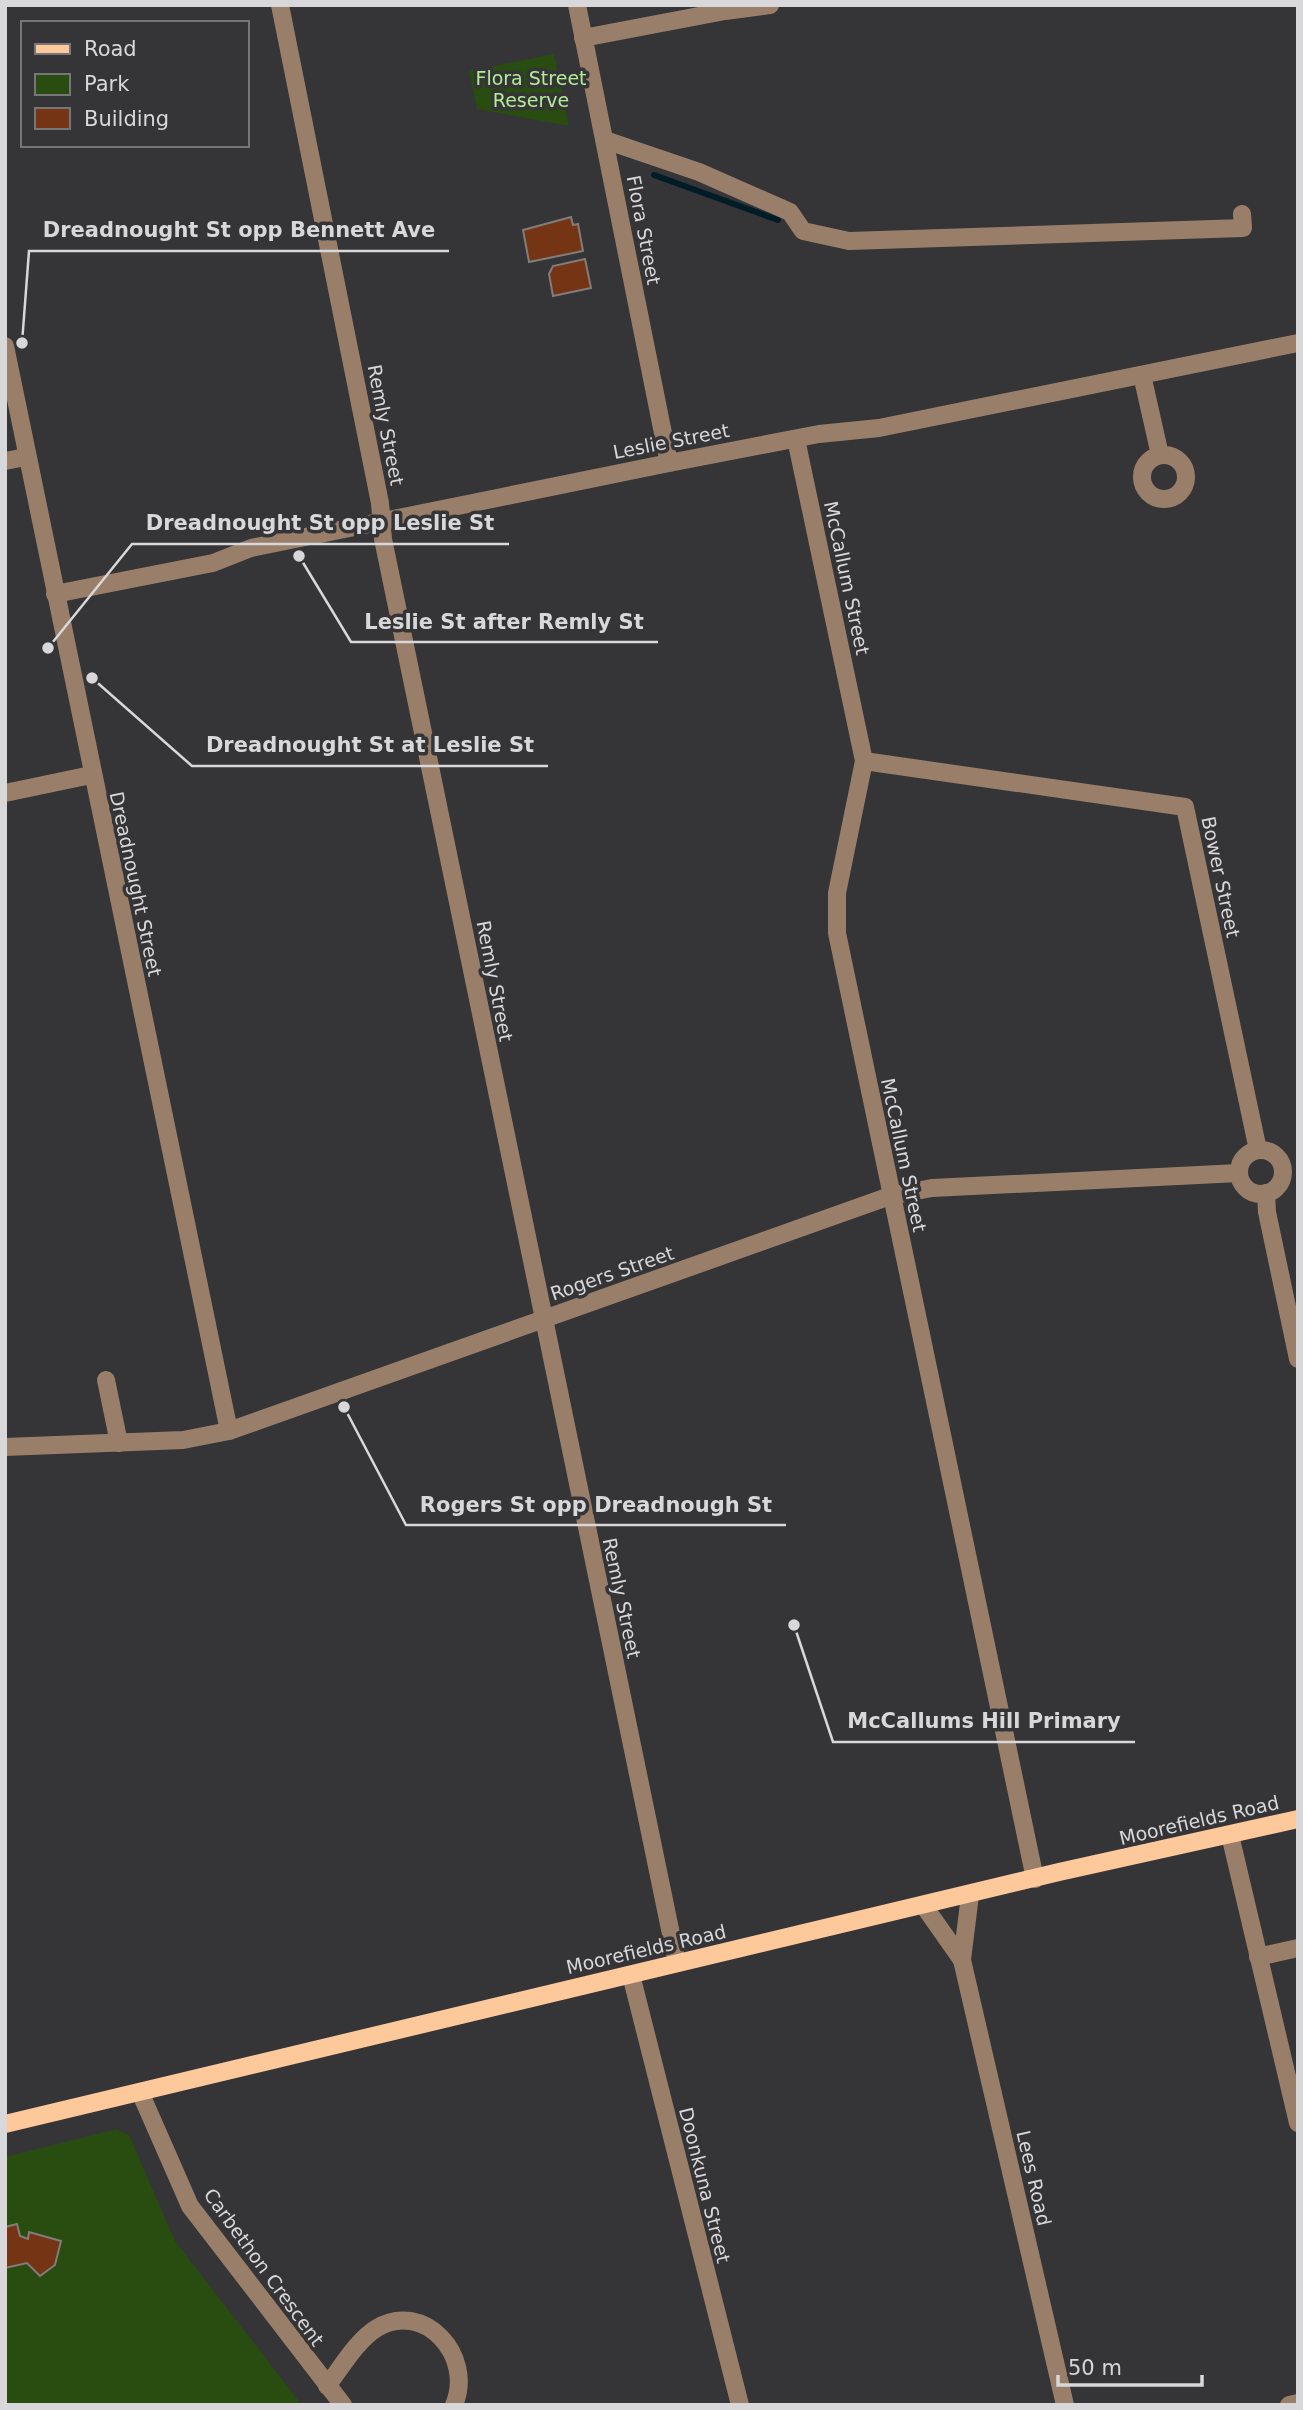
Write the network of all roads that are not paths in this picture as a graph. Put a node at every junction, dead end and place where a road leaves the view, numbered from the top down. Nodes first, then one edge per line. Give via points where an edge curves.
1 (280, 5) edge
2 (577, 5) edge
3 (770, 5) edge
4 (583, 38) junction
5 (605, 139) junction
6 (1242, 214) dead end
7 (1298, 343) edge
8 (5, 346) edge
9 (1142, 375) junction
10 (796, 439) junction
11 (1160, 455) dead end
12 (26, 457) junction
13 (5, 461) edge
14 (669, 463) junction
15 (382, 521) junction
16 (54, 594) junction
17 (864, 761) junction
18 (92, 775) junction
19 (5, 793) edge
20 (1258, 1150) junction
21 (1239, 1173) junction
22 (1290, 1175) edge
23 (1266, 1193) junction
24 (890, 1196) junction
25 (542, 1319) junction
26 (1298, 1359) edge
27 (106, 1380) dead end
28 (229, 1431) junction
29 (119, 1443) junction
30 (5, 1447) edge
31 (1298, 1819) edge
32 (1230, 1835) junction
33 (1035, 1879) junction
34 (970, 1895) junction
35 (924, 1906) junction
36 (1298, 1948) edge
37 (1258, 1957) junction
38 (962, 1960) junction
39 (677, 1964) junction
40 (631, 1975) junction
41 (140, 2092) junction
42 (1298, 2123) edge
43 (5, 2124) edge
44 (327, 2386) junction
45 (1298, 2403) edge
46 (343, 2405) edge
47 (454, 2405) edge
48 (740, 2405) edge
49 (1065, 2405) edge
50 (1289, 2405) edge

1 - 15 street, Remly Street
2 - 4 street, Flora Street
3 - 4 street
4 - 5 street, Flora Street
5 - 6 street via 699,172 790,212 803,231 849,241 1242,228
5 - 14 street, Flora Street
7 - 9 street, Leslie Street
8 - 12 street, Dreadnought Street
9 - 10 street, Leslie Street via 879,428
9 - 11 street
10 - 14 street, Leslie Street
10 - 17 street, McCallum Street
12 - 13 street
12 - 16 street, Dreadnought Street
14 - 15 street, Leslie Street
15 - 16 street, Leslie Street via 251,548 213,563
15 - 25 street, Remly Street
16 - 18 street, Dreadnought Street
17 - 20 street, Bower Street via 1185,807
17 - 24 street, McCallum Street via 837,893 836,922
18 - 19 street
18 - 28 street, Dreadnought Street
20 - 21 street via 1246,1156
20 - 22 street via 1277,1157
21 - 23 street via 1248,1189
21 - 24 street, Rogers Street via 932,1188
22 - 23 street
23 - 26 street via 1266,1212
24 - 25 street, Rogers Street
24 - 33 street, McCallum Street
25 - 28 street, Rogers Street
25 - 39 street, Remly Street
27 - 29 street
28 - 29 street, Rogers Street via 183,1440
29 - 30 street, Rogers Street
31 - 32 main road, Moorefields Road
32 - 33 main road, Moorefields Road
32 - 37 street
33 - 34 main road, Moorefields Road
34 - 35 main road, Moorefields Road
34 - 38 street, Lees Road
35 - 38 street, Lees Road
35 - 39 main road, Moorefields Road
36 - 37 street
37 - 42 street
38 - 49 street, Lees Road
39 - 40 main road, Moorefields Road
40 - 41 main road, Moorefields Road
40 - 48 street, Doonkuna Street
41 - 43 main road, Moorefields Road
41 - 44 street, Carbethon Crescent via 191,2206
44 - 46 street, Carbethon Crescent
44 - 47 street, Carbethon Crescent via 378,2327 415,2324 441,2336 455,2356 460,2386
45 - 50 street

